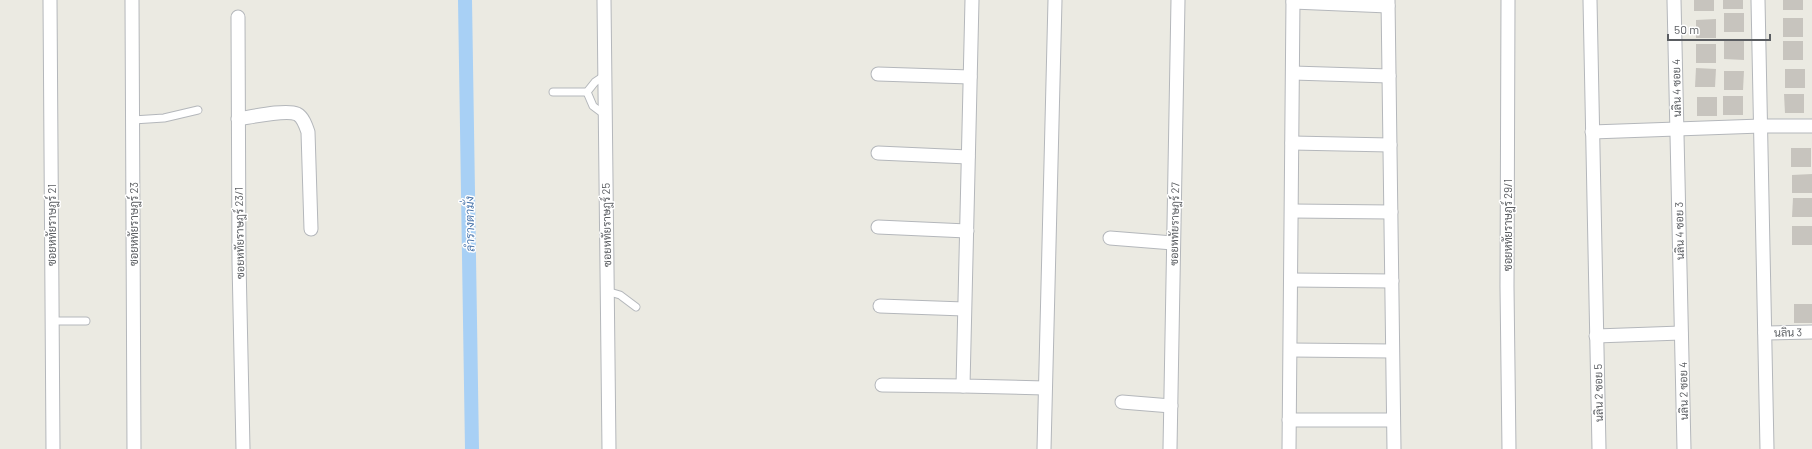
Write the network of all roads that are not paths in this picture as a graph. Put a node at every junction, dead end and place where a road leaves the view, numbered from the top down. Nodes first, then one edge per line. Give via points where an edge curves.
1 (50, 0) edge
2 (132, 0) edge
3 (604, 0) edge
4 (972, 0) edge
5 (1055, 0) edge
6 (1178, 0) edge
7 (1508, 0) edge
8 (1590, 0) edge
9 (1674, 0) edge
10 (1758, 0) edge
11 (1293, 1) edge
12 (1388, 3) edge
13 (238, 17) dead end
14 (1293, 73) junction
15 (878, 74) dead end
16 (604, 76) junction
17 (1389, 76) junction
18 (970, 78) junction
19 (553, 92) dead end
20 (587, 92) junction
21 (198, 110) dead end
22 (605, 115) junction
23 (238, 119) junction
24 (133, 120) junction
25 (1761, 126) junction
26 (1812, 126) edge
27 (1677, 128) junction
28 (1592, 132) junction
29 (1292, 143) junction
30 (1390, 145) junction
31 (878, 153) dead end
32 (968, 157) junction
33 (1292, 211) junction
34 (1391, 212) junction
35 (878, 227) dead end
36 (311, 229) dead end
37 (967, 231) junction
38 (1110, 238) dead end
39 (1173, 243) junction
40 (1292, 280) junction
41 (1392, 281) junction
42 (606, 291) junction
43 (880, 306) dead end
44 (636, 307) dead end
45 (964, 309) junction
46 (52, 321) junction
47 (86, 321) dead end
48 (1812, 332) edge
49 (1682, 333) junction
50 (1765, 333) junction
51 (1596, 336) junction
52 (1291, 350) junction
53 (1392, 351) junction
54 (882, 385) dead end
55 (963, 386) junction
56 (1045, 388) junction
57 (1122, 402) dead end
58 (1171, 406) junction
59 (1289, 420) junction
60 (1393, 420) junction
61 (53, 449) edge
62 (134, 449) edge
63 (243, 449) edge
64 (609, 449) edge
65 (1044, 449) edge
66 (1170, 449) edge
67 (1288, 449) edge
68 (1394, 449) edge
69 (1509, 449) edge
70 (1599, 449) edge
71 (1684, 449) edge
72 (1767, 449) edge

1 - 46 street, ซอยหทัยราษฎร์ 21
2 - 24 street, ซอยหทัยราษฎร์ 23
3 - 16 street, ซอยหทัยราษฎร์ 25
4 - 18 street
5 - 56 street
6 - 39 street, ซอยหทัยราษฎร์ 27
7 - 69 street, ซอยหทัยราษฎร์ 29/1
8 - 28 street, นลิน 2 ซอย 5
9 - 27 street, นลิน 4 ซอย 4
10 - 25 street
11 - 12 street
11 - 14 street
12 - 17 street
13 - 23 street, ซอยหทัยราษฎร์ 23/1
14 - 17 street
14 - 29 street
15 - 18 street
16 - 20 lane
16 - 22 street, ซอยหทัยราษฎร์ 25
17 - 30 street
18 - 32 street
19 - 20 lane
20 - 22 lane via 593,106
21 - 24 lane via 170,117
22 - 42 street, ซอยหทัยราษฎร์ 25
23 - 36 street via 289,112 297,114 304,121 308,132
23 - 63 street, ซอยหทัยราษฎร์ 23/1
24 - 62 street, ซอยหทัยราษฎร์ 23
25 - 26 street
25 - 27 street
25 - 50 street
27 - 28 street
27 - 49 street, นลิน 4 ซอย 3
28 - 51 street, นลิน 2 ซอย 5
29 - 30 street
29 - 33 street
30 - 34 street
31 - 32 street
32 - 37 street
33 - 34 street
33 - 40 street
34 - 41 street
35 - 37 street
37 - 45 street
38 - 39 street
39 - 58 street, ซอยหทัยราษฎร์ 27
40 - 41 street
40 - 52 street
41 - 53 street
42 - 44 lane via 620,295
42 - 64 street, ซอยหทัยราษฎร์ 25
43 - 45 street
45 - 55 street
46 - 47 lane
46 - 61 street, ซอยหทัยราษฎร์ 21
48 - 50 street, นลิน 3
49 - 51 street
49 - 71 street, นลิน 2 ซอย 4
50 - 72 street
51 - 70 street, นลิน 2 ซอย 5
52 - 53 street
52 - 59 street
53 - 60 street
54 - 55 street
55 - 56 street
56 - 65 street
57 - 58 street
58 - 66 street, ซอยหทัยราษฎร์ 27
59 - 60 street
59 - 67 street
60 - 68 street

